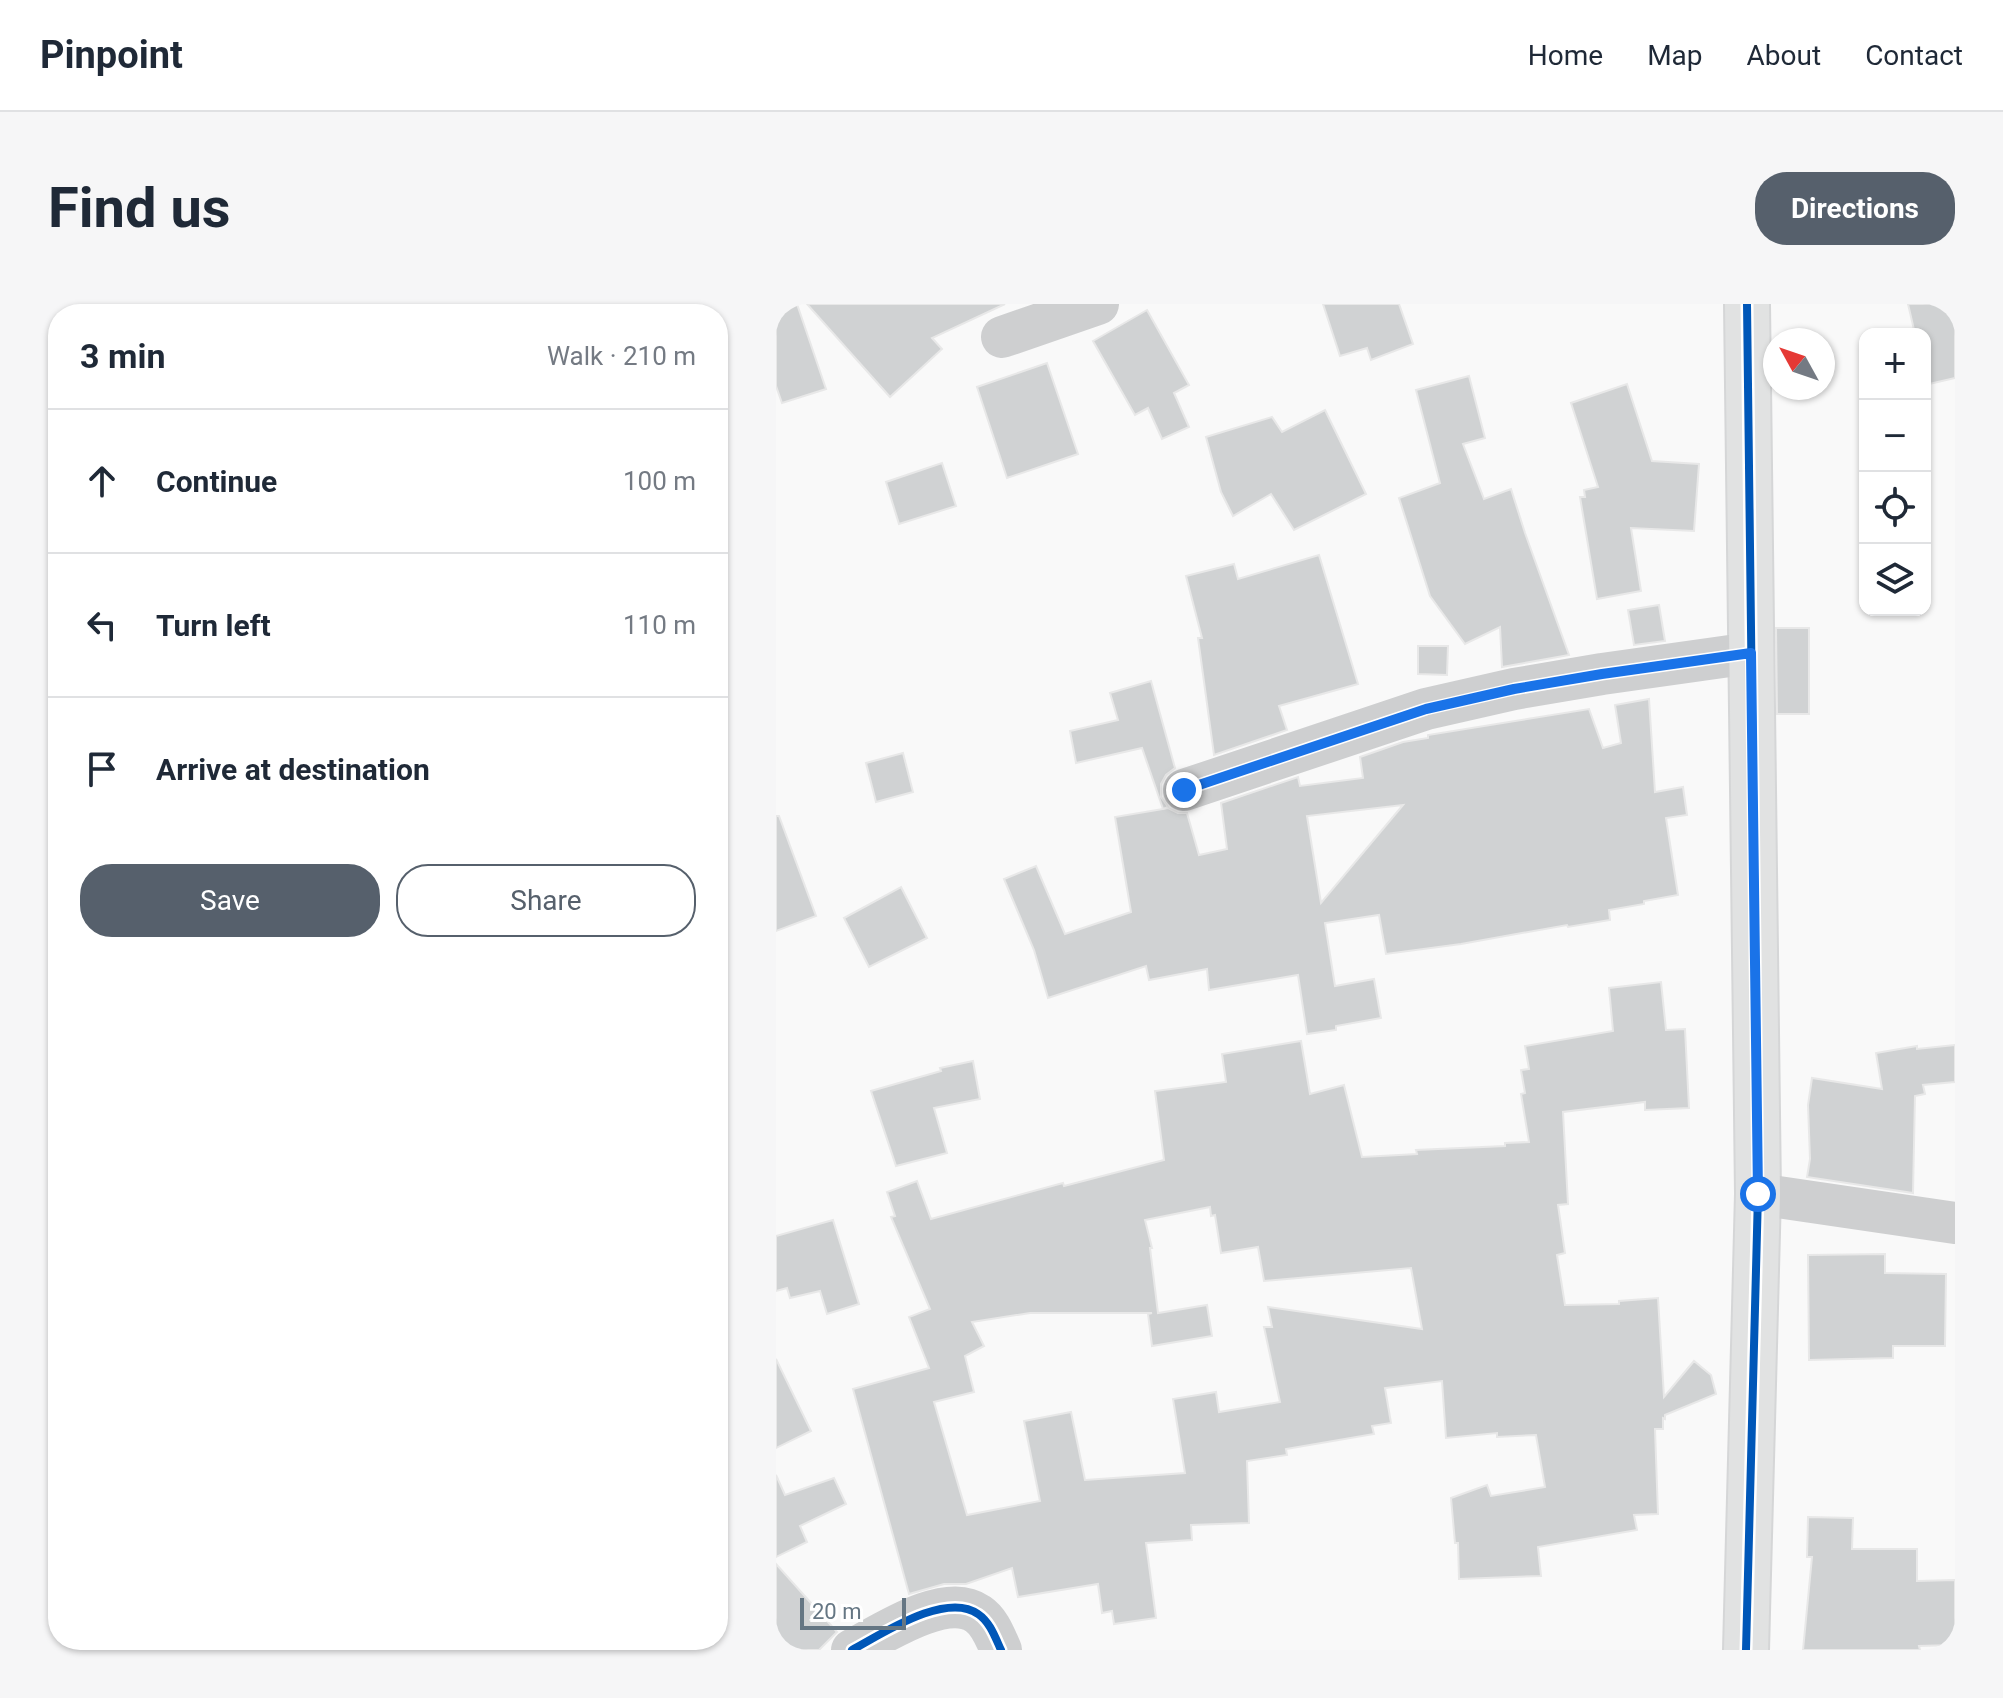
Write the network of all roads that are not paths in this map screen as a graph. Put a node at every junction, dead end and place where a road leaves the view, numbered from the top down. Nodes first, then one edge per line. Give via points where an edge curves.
1 (1098, 304) edge
2 (1747, 304) edge
3 (1002, 337) dead end
4 (1751, 653) junction
5 (1184, 790) dead end
6 (1758, 1194) junction
7 (1955, 1223) edge
8 (852, 1650) edge
9 (1001, 1650) edge
10 (1746, 1650) edge

1 - 3 street
2 - 4 street
4 - 5 street via 1572,679 1426,709
4 - 6 street
6 - 7 street
6 - 10 street
8 - 9 street via 915,1617 959,1607 977,1613 991,1627

